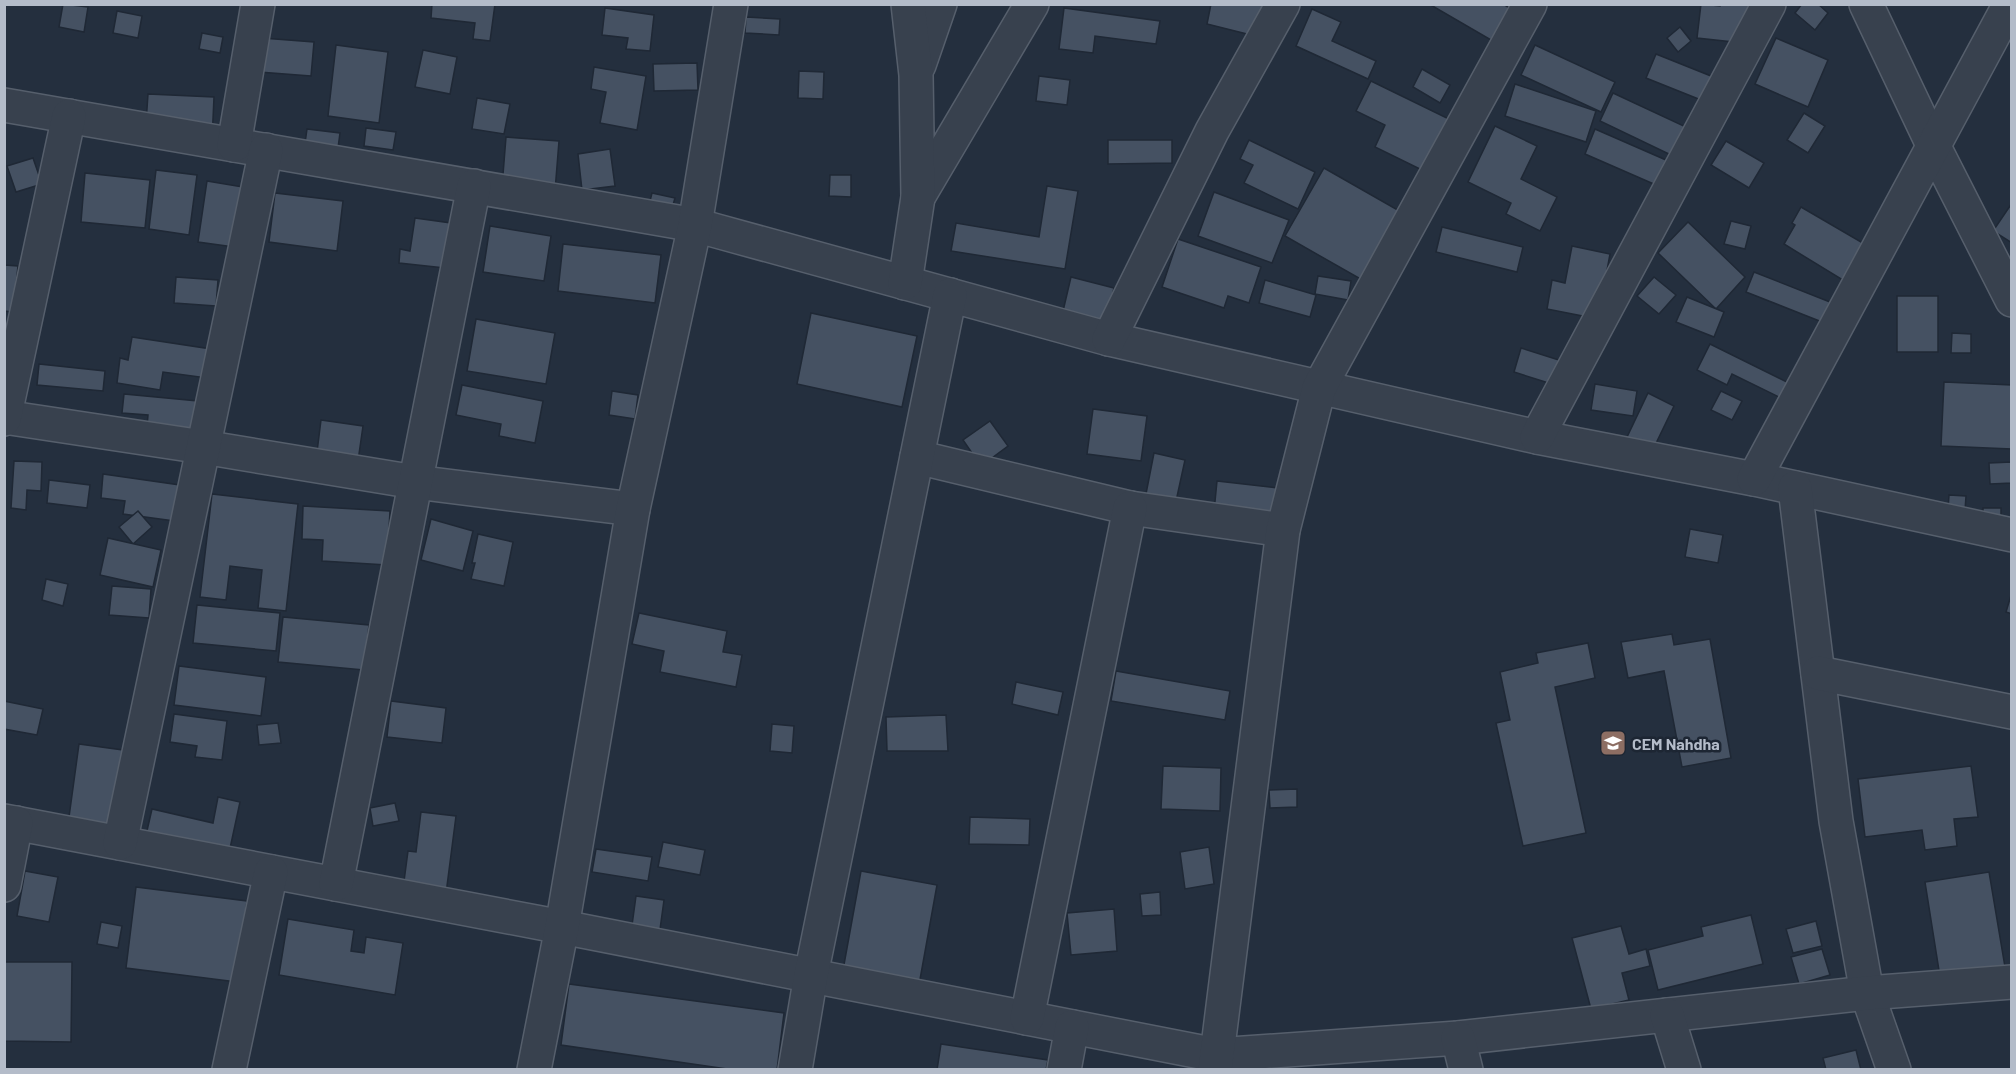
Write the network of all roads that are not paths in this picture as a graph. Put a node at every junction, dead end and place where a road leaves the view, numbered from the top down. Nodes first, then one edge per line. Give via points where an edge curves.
1 (258, 4) edge
2 (731, 4) edge
3 (908, 4) edge
4 (940, 4) edge
5 (1032, 4) edge
6 (1283, 4) edge
7 (1530, 4) edge
8 (1769, 4) edge
9 (1866, 4) edge
10 (2010, 4) edge
11 (916, 75) junction
12 (4, 105) edge
13 (69, 116) junction
14 (234, 145) junction
15 (1933, 145) junction
16 (266, 150) junction
17 (474, 186) junction
18 (918, 197) junction
19 (695, 225) junction
20 (905, 283) junction
21 (2010, 289) edge
22 (950, 295) junction
23 (1109, 339) junction
24 (1319, 388) junction
25 (5, 418) edge
26 (1536, 437) junction
27 (203, 447) junction
28 (916, 457) junction
29 (1754, 479) junction
30 (415, 482) junction
31 (1795, 488) junction
32 (1130, 508) junction
33 (633, 509) junction
34 (1283, 530) junction
35 (2012, 535) edge
36 (1818, 673) junction
37 (2012, 712) edge
38 (10, 822) edge
39 (120, 843) junction
40 (271, 872) junction
41 (336, 884) junction
42 (4, 885) edge
43 (562, 927) junction
44 (810, 975) junction
45 (2012, 982) edge
46 (1867, 993) junction
47 (1667, 1015) junction
48 (1027, 1018) junction
49 (1072, 1027) junction
50 (1458, 1038) junction
51 (1216, 1062) edge
52 (229, 1070) edge
53 (534, 1070) edge
54 (795, 1070) edge
55 (1064, 1070) edge
56 (1466, 1070) edge
57 (1684, 1070) edge
58 (1894, 1070) edge

1 - 14 street
2 - 19 street
3 - 11 street
4 - 11 street
5 - 18 street
6 - 23 street via 1212,131
7 - 24 street
8 - 26 street
9 - 15 street
10 - 15 street
11 - 18 street
12 - 13 street
13 - 14 street
13 - 25 street
14 - 16 street
15 - 21 street
15 - 29 street
16 - 17 street
16 - 27 street
17 - 19 street
17 - 30 street
18 - 20 street
19 - 20 street
19 - 33 street
20 - 22 street
22 - 23 street
22 - 28 street
23 - 24 street
24 - 26 street
24 - 34 street
25 - 27 street
26 - 29 street
27 - 30 street
27 - 39 street
28 - 32 street
28 - 44 street
29 - 31 street
30 - 33 street
30 - 41 street
31 - 35 street
31 - 36 street
32 - 34 street
32 - 48 street
33 - 43 street
34 - 51 street
36 - 37 street
36 - 46 street via 1836,821
38 - 39 street
38 - 42 street
39 - 40 street
40 - 41 street
40 - 52 street
41 - 43 street
43 - 44 street
43 - 53 street
44 - 48 street
44 - 54 street
45 - 46 street
46 - 47 street
46 - 58 street
47 - 50 street
47 - 57 street
48 - 49 street
49 - 51 street
49 - 55 street
50 - 51 street
50 - 56 street

